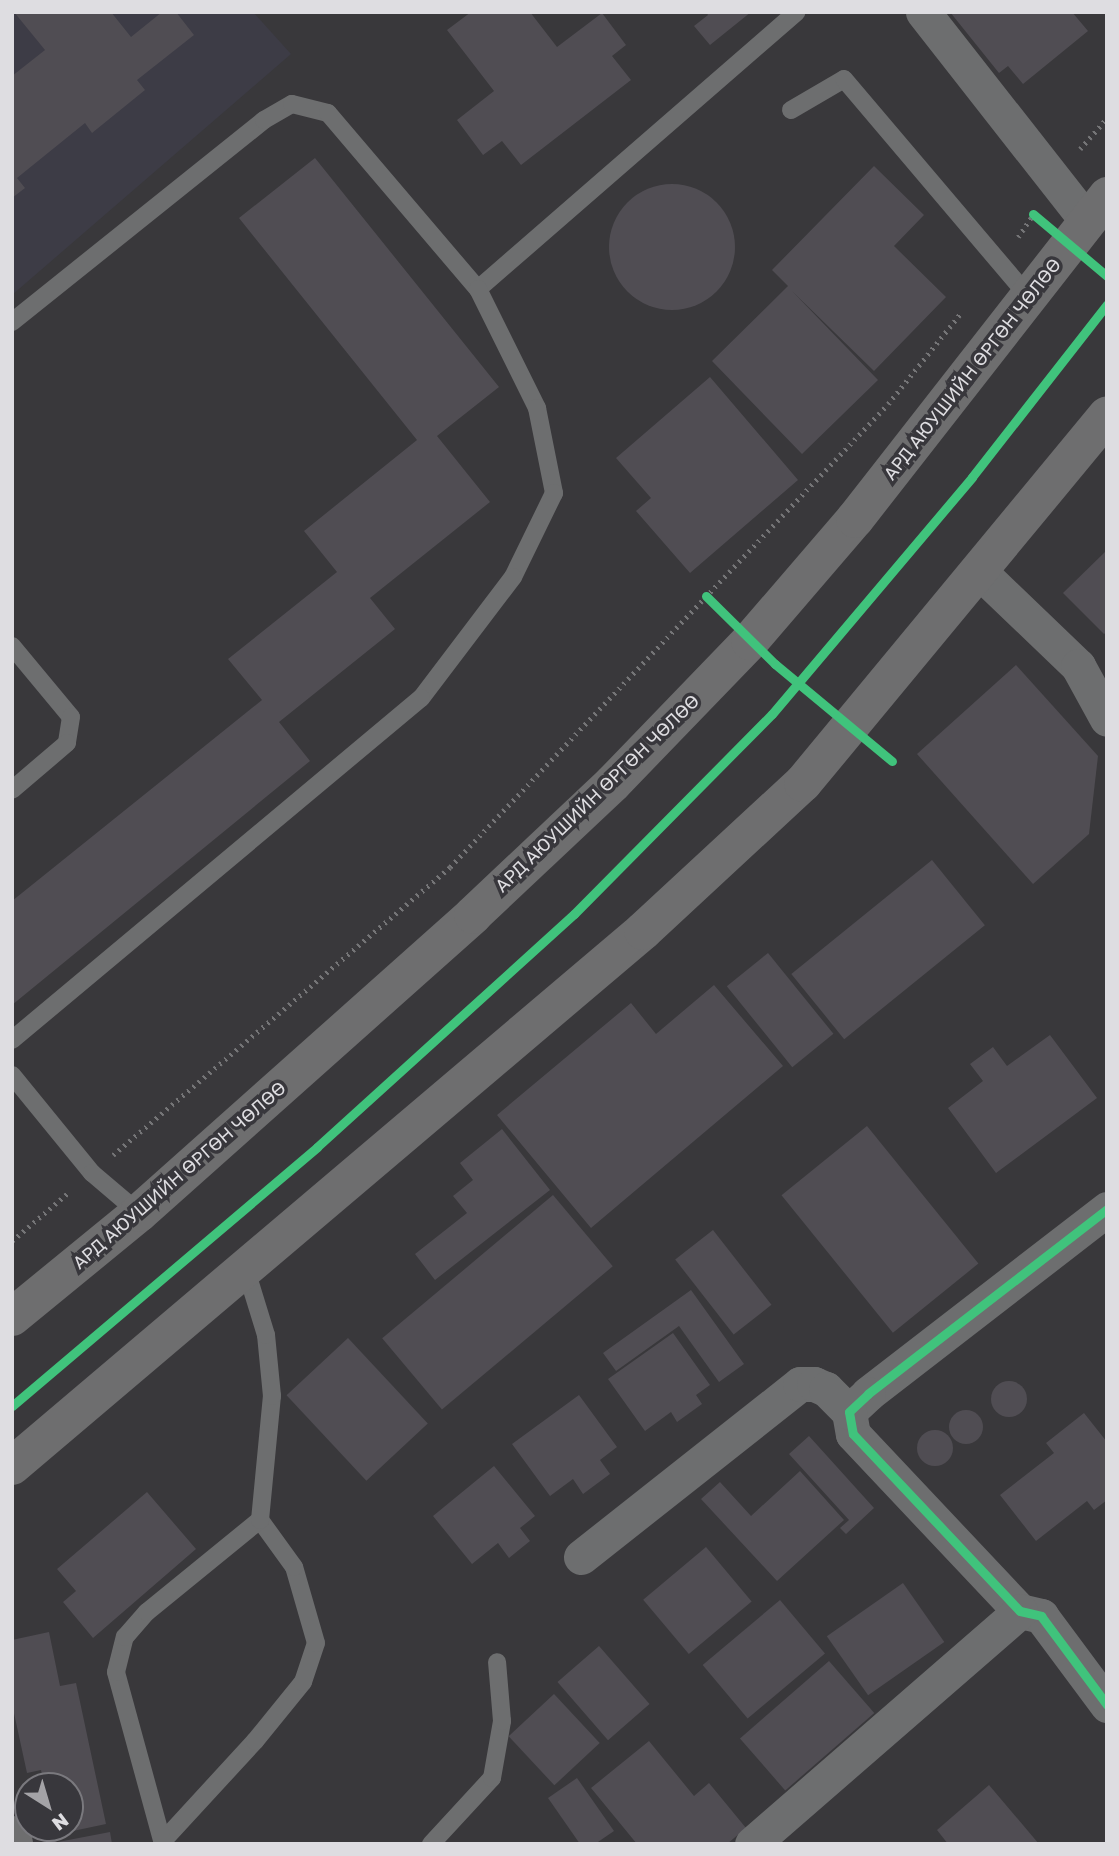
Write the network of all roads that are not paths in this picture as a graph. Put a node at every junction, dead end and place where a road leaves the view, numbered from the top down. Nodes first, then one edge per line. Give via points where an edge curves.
1 (797, 12) edge
2 (923, 12) edge
3 (791, 110) dead end
4 (1088, 220) edge
5 (478, 289) junction
6 (1030, 298) junction
7 (12, 322) edge
8 (1107, 416) edge
9 (980, 572) junction
10 (12, 646) edge
11 (1107, 719) edge
12 (12, 790) edge
13 (12, 1040) edge
14 (12, 1074) edge
15 (1107, 1209) edge
16 (139, 1213) junction
17 (246, 1270) junction
18 (12, 1317) edge
19 (849, 1412) junction
20 (12, 1466) edge
21 (260, 1520) junction
22 (581, 1558) dead end
23 (1020, 1611) junction
24 (497, 1662) dead end
25 (1107, 1705) edge
26 (12, 1835) edge
27 (163, 1843) edge
28 (15, 1844) edge
29 (431, 1844) edge
30 (752, 1844) edge

1 - 5 lane
2 - 4 street
3 - 6 lane via 844,79
4 - 6 main road, АРД АЮУШИЙН ӨРГӨН ЧӨЛӨӨ
5 - 7 lane via 328,113 292,104 264,120
5 - 13 lane via 537,408 554,493 513,577 421,698
6 - 16 main road, АРД АЮУШИЙН ӨРГӨН ЧӨЛӨӨ via 855,519 750,640 613,783 473,915
8 - 9 main road
9 - 11 street via 1078,666
9 - 17 main road via 803,783 643,931
10 - 12 lane via 71,717 66,743
14 - 16 lane via 92,1173
15 - 19 street
16 - 18 main road, АРД АЮУШИЙН ӨРГӨН ЧӨЛӨӨ
17 - 20 main road
17 - 21 lane via 266,1335 272,1396
19 - 22 street via 826,1389 800,1384
19 - 23 street via 853,1434
21 - 27 lane via 294,1567 316,1643 303,1682
21 - 27 lane via 147,1612 125,1637 116,1672
23 - 25 street via 1041,1616
23 - 30 street
24 - 29 lane via 502,1721 492,1778
26 - 28 main road

